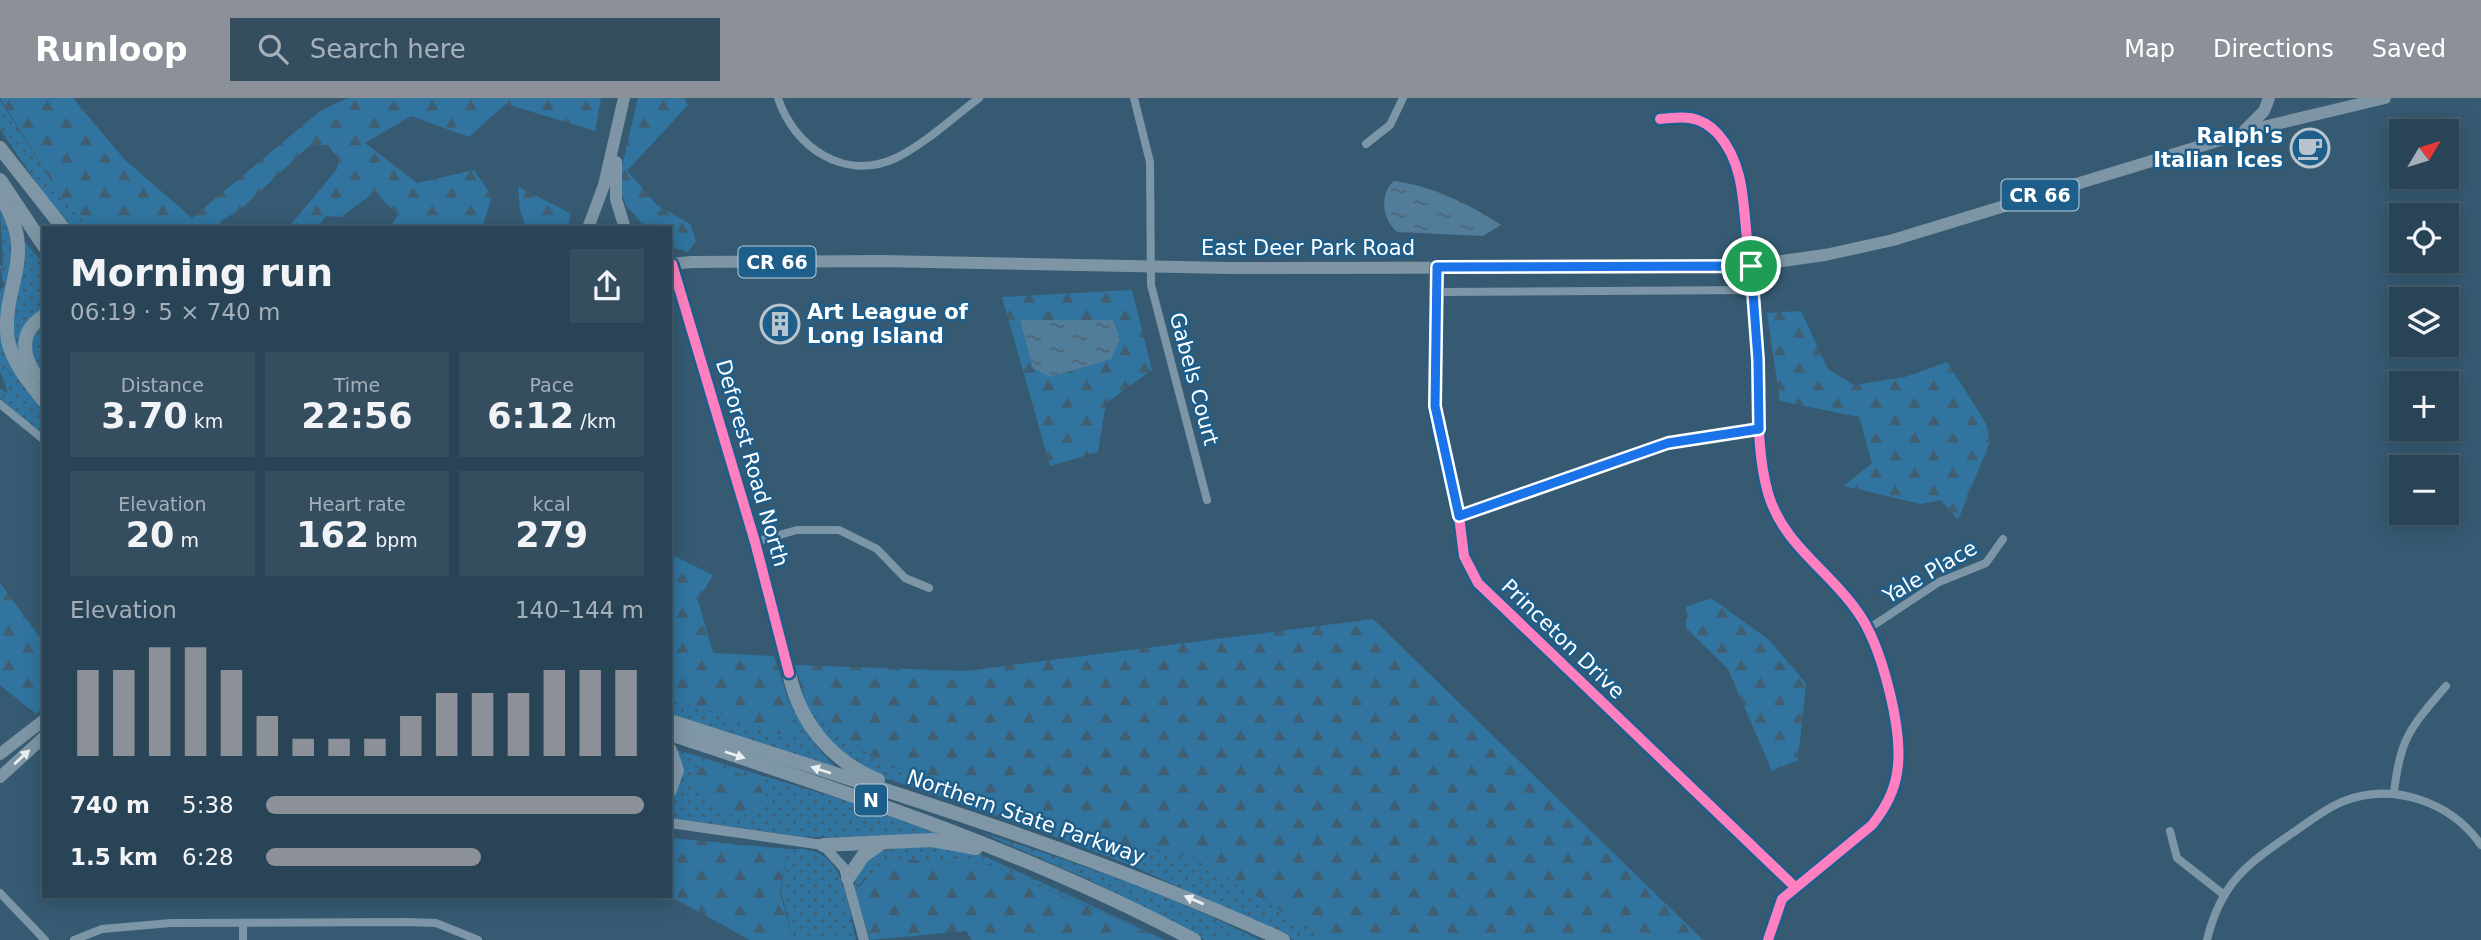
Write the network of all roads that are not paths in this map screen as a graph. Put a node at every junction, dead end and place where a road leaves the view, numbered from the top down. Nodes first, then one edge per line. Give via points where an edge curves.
1 (624, 98) edge
2 (778, 98) edge
3 (979, 98) edge
4 (1135, 98) edge
5 (1404, 98) edge
6 (2269, 98) edge
7 (2385, 98) edge
8 (1660, 119) dead end
9 (618, 134) junction
10 (2241, 134) junction
11 (1366, 144) dead end
12 (0, 150) edge
13 (0, 180) edge
14 (604, 185) junction
15 (0, 195) edge
16 (48, 226) edge
17 (61, 226) edge
18 (589, 226) edge
19 (625, 226) edge
20 (42, 243) edge
21 (672, 263) edge
22 (672, 266) edge
23 (1751, 266) junction
24 (1150, 267) junction
25 (1437, 267) junction
26 (1754, 290) junction
27 (1437, 292) junction
28 (42, 318) edge
29 (42, 383) edge
30 (42, 398) edge
31 (0, 404) edge
32 (1759, 429) junction
33 (42, 438) edge
34 (1207, 500) dead end
35 (1459, 516) junction
36 (2003, 538) dead end
37 (755, 542) junction
38 (929, 588) dead end
39 (1868, 629) junction
40 (789, 673) joint
41 (2446, 686) dead end
42 (42, 722) edge
43 (672, 722) edge
44 (672, 735) edge
45 (42, 739) edge
46 (0, 754) edge
47 (672, 756) edge
48 (0, 777) edge
49 (672, 784) edge
50 (2394, 793) junction
51 (933, 807) junction
52 (672, 823) edge
53 (2170, 831) dead end
54 (884, 842) junction
55 (823, 845) junction
56 (2481, 845) edge
57 (848, 877) junction
58 (1067, 878) junction
59 (1794, 886) junction
60 (0, 892) edge
61 (2223, 894) junction
62 (243, 924) junction
63 (45, 940) edge
64 (74, 940) edge
65 (243, 940) edge
66 (478, 940) edge
67 (864, 940) edge
68 (1194, 940) edge
69 (1283, 940) edge
70 (1768, 940) edge
71 (2207, 940) edge

1 - 9 main road
2 - 3 street via 785,119 807,146 826,157 871,164 914,148
4 - 24 street, Gabels Court via 1150,162
5 - 11 street via 1390,125
6 - 10 main road via 2255,122
7 - 10 main road, East Deer Park Road / CR 66
8 - 23 street via 1696,118 1719,134 1732,154 1741,178
9 - 14 main road
9 - 19 main road via 615,190
10 - 23 main road, East Deer Park Road / CR 66 via 1893,240
12 - 16 highway
12 - 17 highway
13 - 20 highway
14 - 18 main road
14 - 19 main road
15 - 30 highway via 18,247 7,311 9,342 17,364
21 - 24 main road, East Deer Park Road / CR 66 via 881,261
22 - 37 street, Deforest Road North
23 - 25 main road, East Deer Park Road / CR 66
23 - 26 street
24 - 25 main road, East Deer Park Road / CR 66
24 - 34 street, Gabels Court
25 - 27 street, Princeton Drive
26 - 27 street
26 - 32 street
27 - 35 street, Princeton Drive via 1435,406
28 - 29 highway via 31,327 24,350
31 - 33 street
32 - 35 street via 1668,443
32 - 39 street via 1769,494 1780,523 1847,598
35 - 59 street, Princeton Drive via 1464,556 1478,583
36 - 39 street, Yale Place via 1986,562 1939,582
37 - 38 street via 797,530 839,530 877,550 905,579
37 - 40 street, Deforest Road North
39 - 59 street via 1897,728 1892,794 1872,825
40 - 51 highway via 807,721 836,756
41 - 50 street via 2416,719 2404,741
42 - 46 main road
51 -> 43 highway, Northern State Parkway / N
44 -> 58 highway, Northern State Parkway / N via 912,814
48 -> 45 main road
47 - 49 highway via 677,770
50 - 56 street via 2439,807 2472,832
50 - 61 street via 2358,797 2323,812 2250,862
69 -> 51 highway, Northern State Parkway / N via 1132,874
52 - 55 street
53 - 61 street via 2177,858
54 - 55 highway
54 - 57 highway via 863,856
54 - 58 highway via 962,843
55 - 57 street
57 - 67 street
58 - 68 highway, Northern State Parkway / N
59 - 70 street via 1782,899
60 - 63 street
61 - 71 street
62 - 64 street via 171,923 102,929
62 - 65 street
62 - 66 street via 436,923

